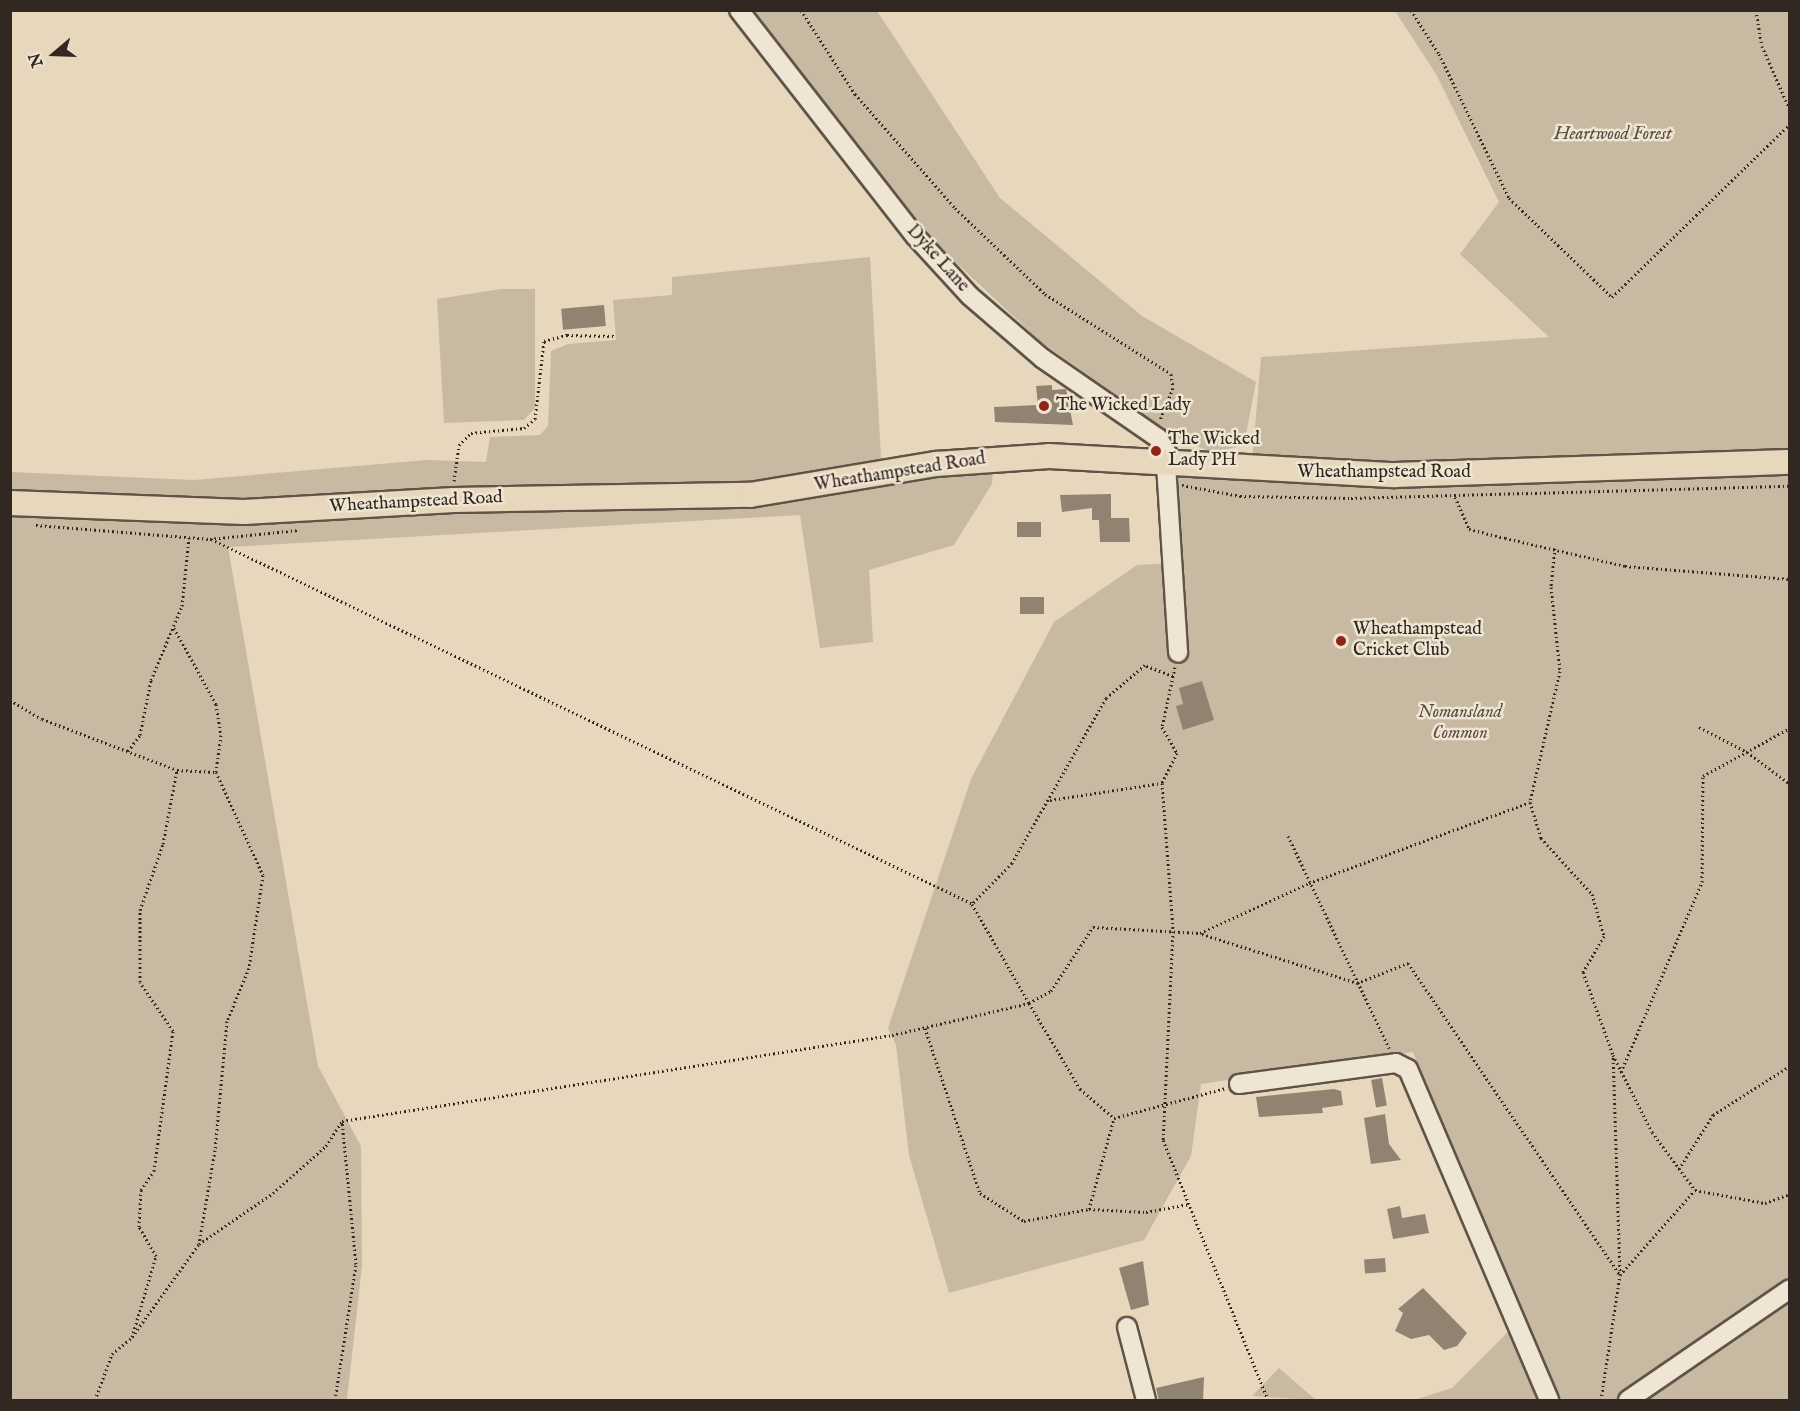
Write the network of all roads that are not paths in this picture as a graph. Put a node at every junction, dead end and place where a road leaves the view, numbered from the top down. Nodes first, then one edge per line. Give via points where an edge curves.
1 (739, 10) edge
2 (1790, 462) edge
3 (1170, 470) junction
4 (10, 502) edge
5 (1178, 653) road end
6 (1239, 1084) road end
7 (1790, 1289) edge
8 (1127, 1327) dead end
9 (1146, 1401) edge
10 (1549, 1401) edge
11 (1628, 1401) edge

1 - 3 street, Dyke Lane via 915,236 970,296 1042,358 1154,435
2 - 3 main road, Wheathampstead Road via 1394,475
3 - 4 main road, Wheathampstead Road via 1091,457 998,458 750,495 454,500 244,512
3 - 5 street
6 - 10 street via 1396,1063 1417,1080
7 - 11 street
8 - 9 street

